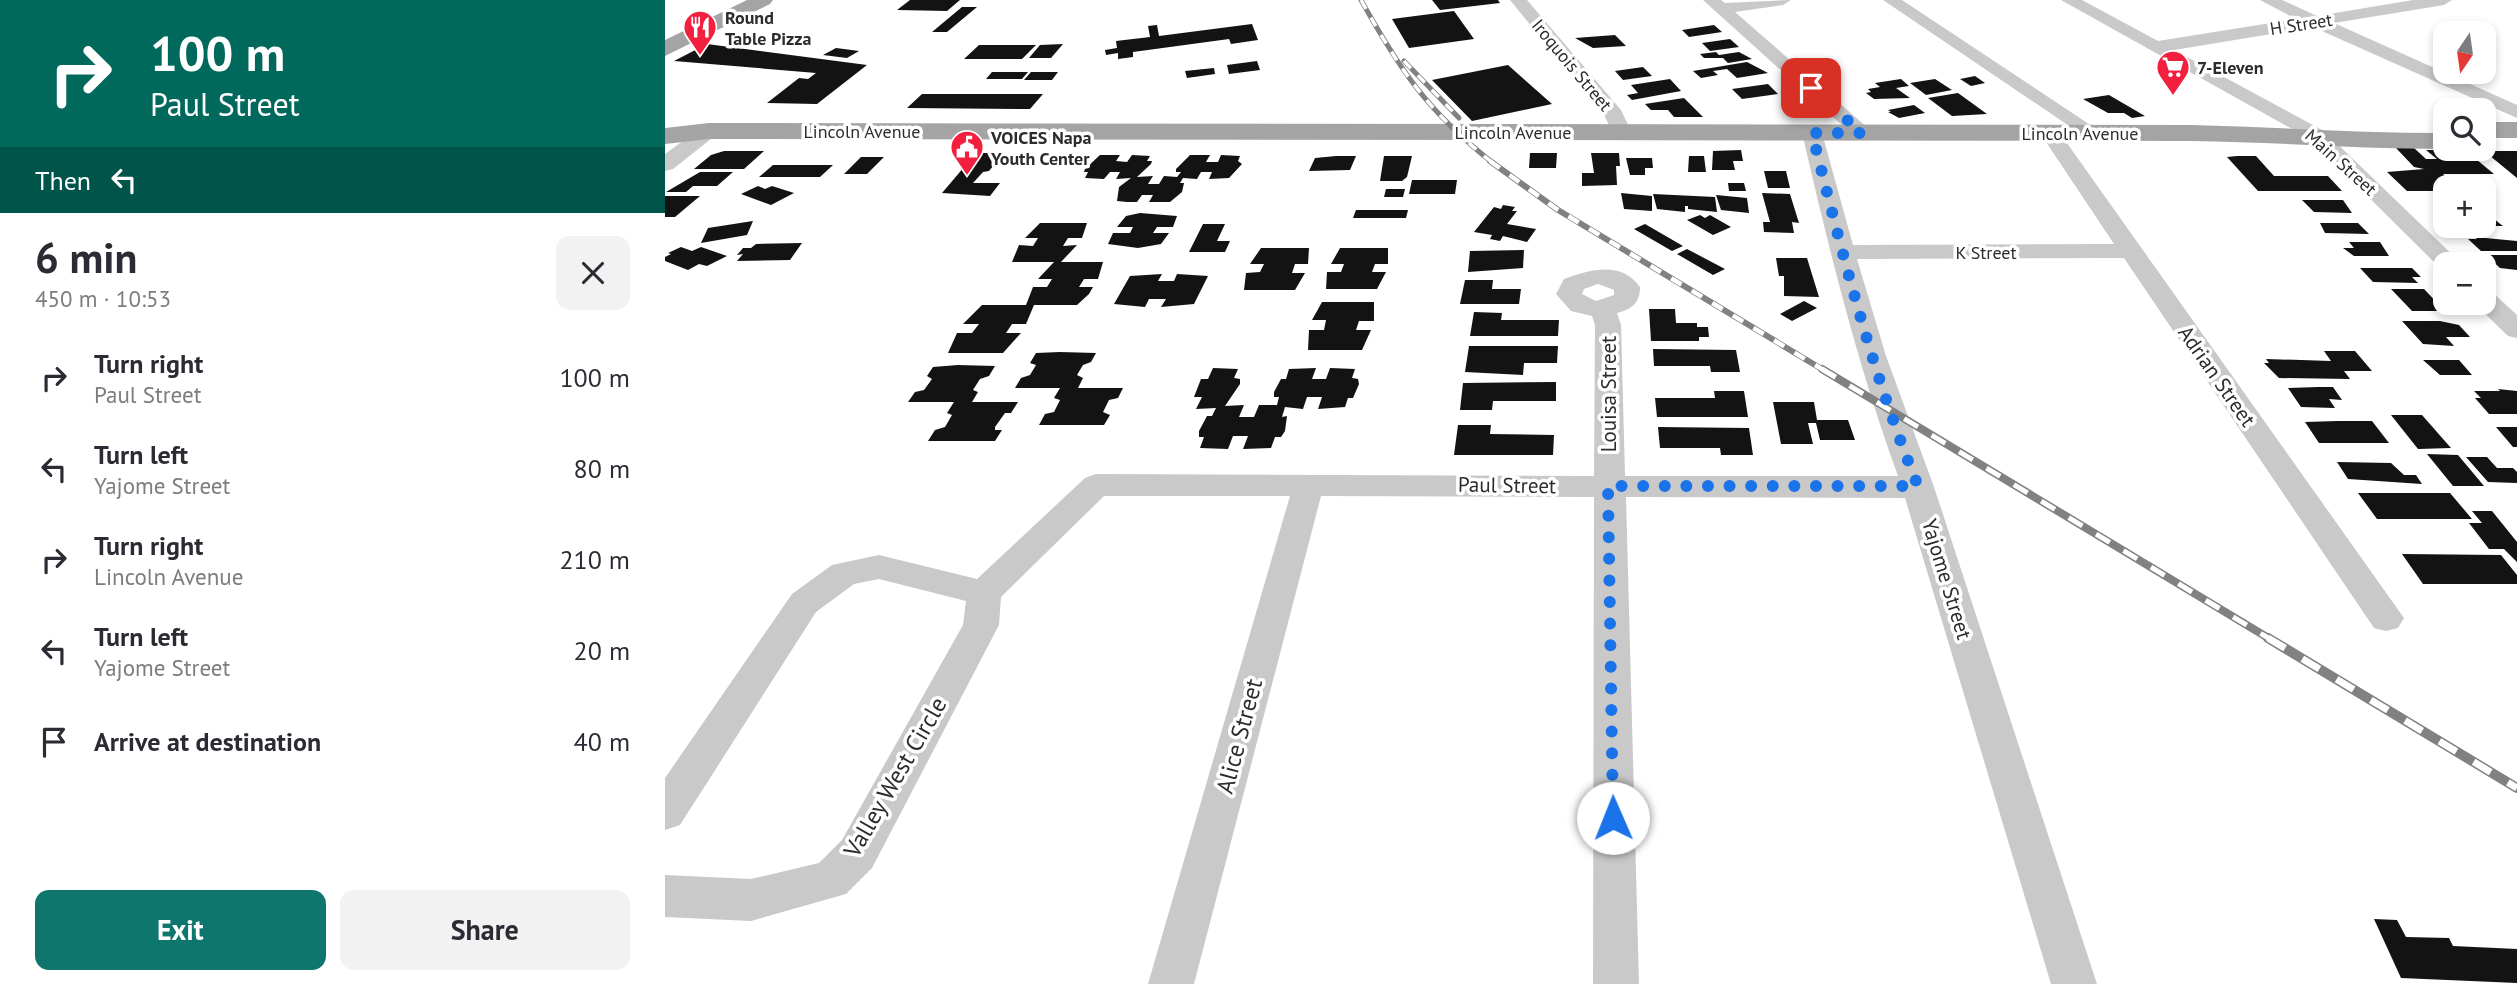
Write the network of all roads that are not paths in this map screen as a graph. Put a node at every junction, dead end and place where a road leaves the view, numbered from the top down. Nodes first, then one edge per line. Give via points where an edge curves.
1 (739, 0) edge
2 (763, 0) edge
3 (1518, 0) edge
4 (1783, 0) edge
5 (1891, 0) edge
6 (2069, 0) edge
7 (2268, 0) edge
8 (2444, 0) edge
9 (1716, 4) edge
10 (2315, 22) junction
11 (665, 36) edge
12 (2157, 47) junction
13 (665, 49) edge
14 (2517, 112) edge
15 (665, 124) edge
16 (2433, 129) edge
17 (2496, 130) edge
18 (2517, 130) edge
19 (709, 131) junction
20 (1622, 132) junction
21 (2091, 132) junction
22 (1812, 133) junction
23 (1862, 133) junction
24 (2050, 133) junction
25 (2317, 135) junction
26 (665, 136) edge
27 (2433, 141) edge
28 (2496, 141) edge
29 (2517, 141) edge
30 (665, 164) edge
31 (2130, 251) junction
32 (1842, 252) junction
33 (2437, 252) edge
34 (1603, 309) dead end
35 (2496, 310) edge
36 (2517, 330) edge
37 (1608, 486) junction
38 (1918, 486) junction
39 (1308, 487) junction
40 (984, 593) junction
41 (2386, 618) dead end
42 (665, 812) edge
43 (665, 896) edge
44 (1171, 984) edge
45 (1616, 984) edge
46 (2074, 984) edge

1 - 11 main road
2 - 13 main road
3 - 20 street, Iroquois Street via 1614,114
4 - 9 street
5 - 21 street
6 - 12 street, Main Street
7 - 10 street
8 - 10 street, H Street
9 - 23 street
10 - 12 street, H Street
10 - 14 street
12 - 25 street, Main Street
15 - 19 main road, Lincoln Avenue
16 - 25 main road, Lincoln Avenue via 2329,128
17 - 18 main road
19 - 20 main road, Lincoln Avenue
19 - 26 main road, Lincoln Avenue
19 - 30 street
20 - 22 main road, Lincoln Avenue
21 - 24 main road, Lincoln Avenue
21 - 25 main road, Lincoln Avenue
22 - 23 main road, Lincoln Avenue
22 - 32 street, Yajome Street
23 - 24 main road, Lincoln Avenue
24 - 31 street, Adrian Street
25 - 27 main road, Lincoln Avenue via 2349,141
25 - 33 street, Main Street
28 - 29 main road
31 - 32 street, K Street
31 - 41 street, Adrian Street
32 - 38 street, Yajome Street via 1895,429
34 - 37 street, Louisa Street via 1608,325
35 - 36 street
37 - 38 street, Paul Street
37 - 39 street, Paul Street
37 - 45 street, Louisa Street
38 - 46 street, Yajome Street
39 - 40 street, Paul Street via 1096,485
39 - 44 street, Alice Street
40 - 42 street via 879,567 844,574 804,603
40 - 43 street, Valley West Circle via 981,625 857,854 831,880 751,900

